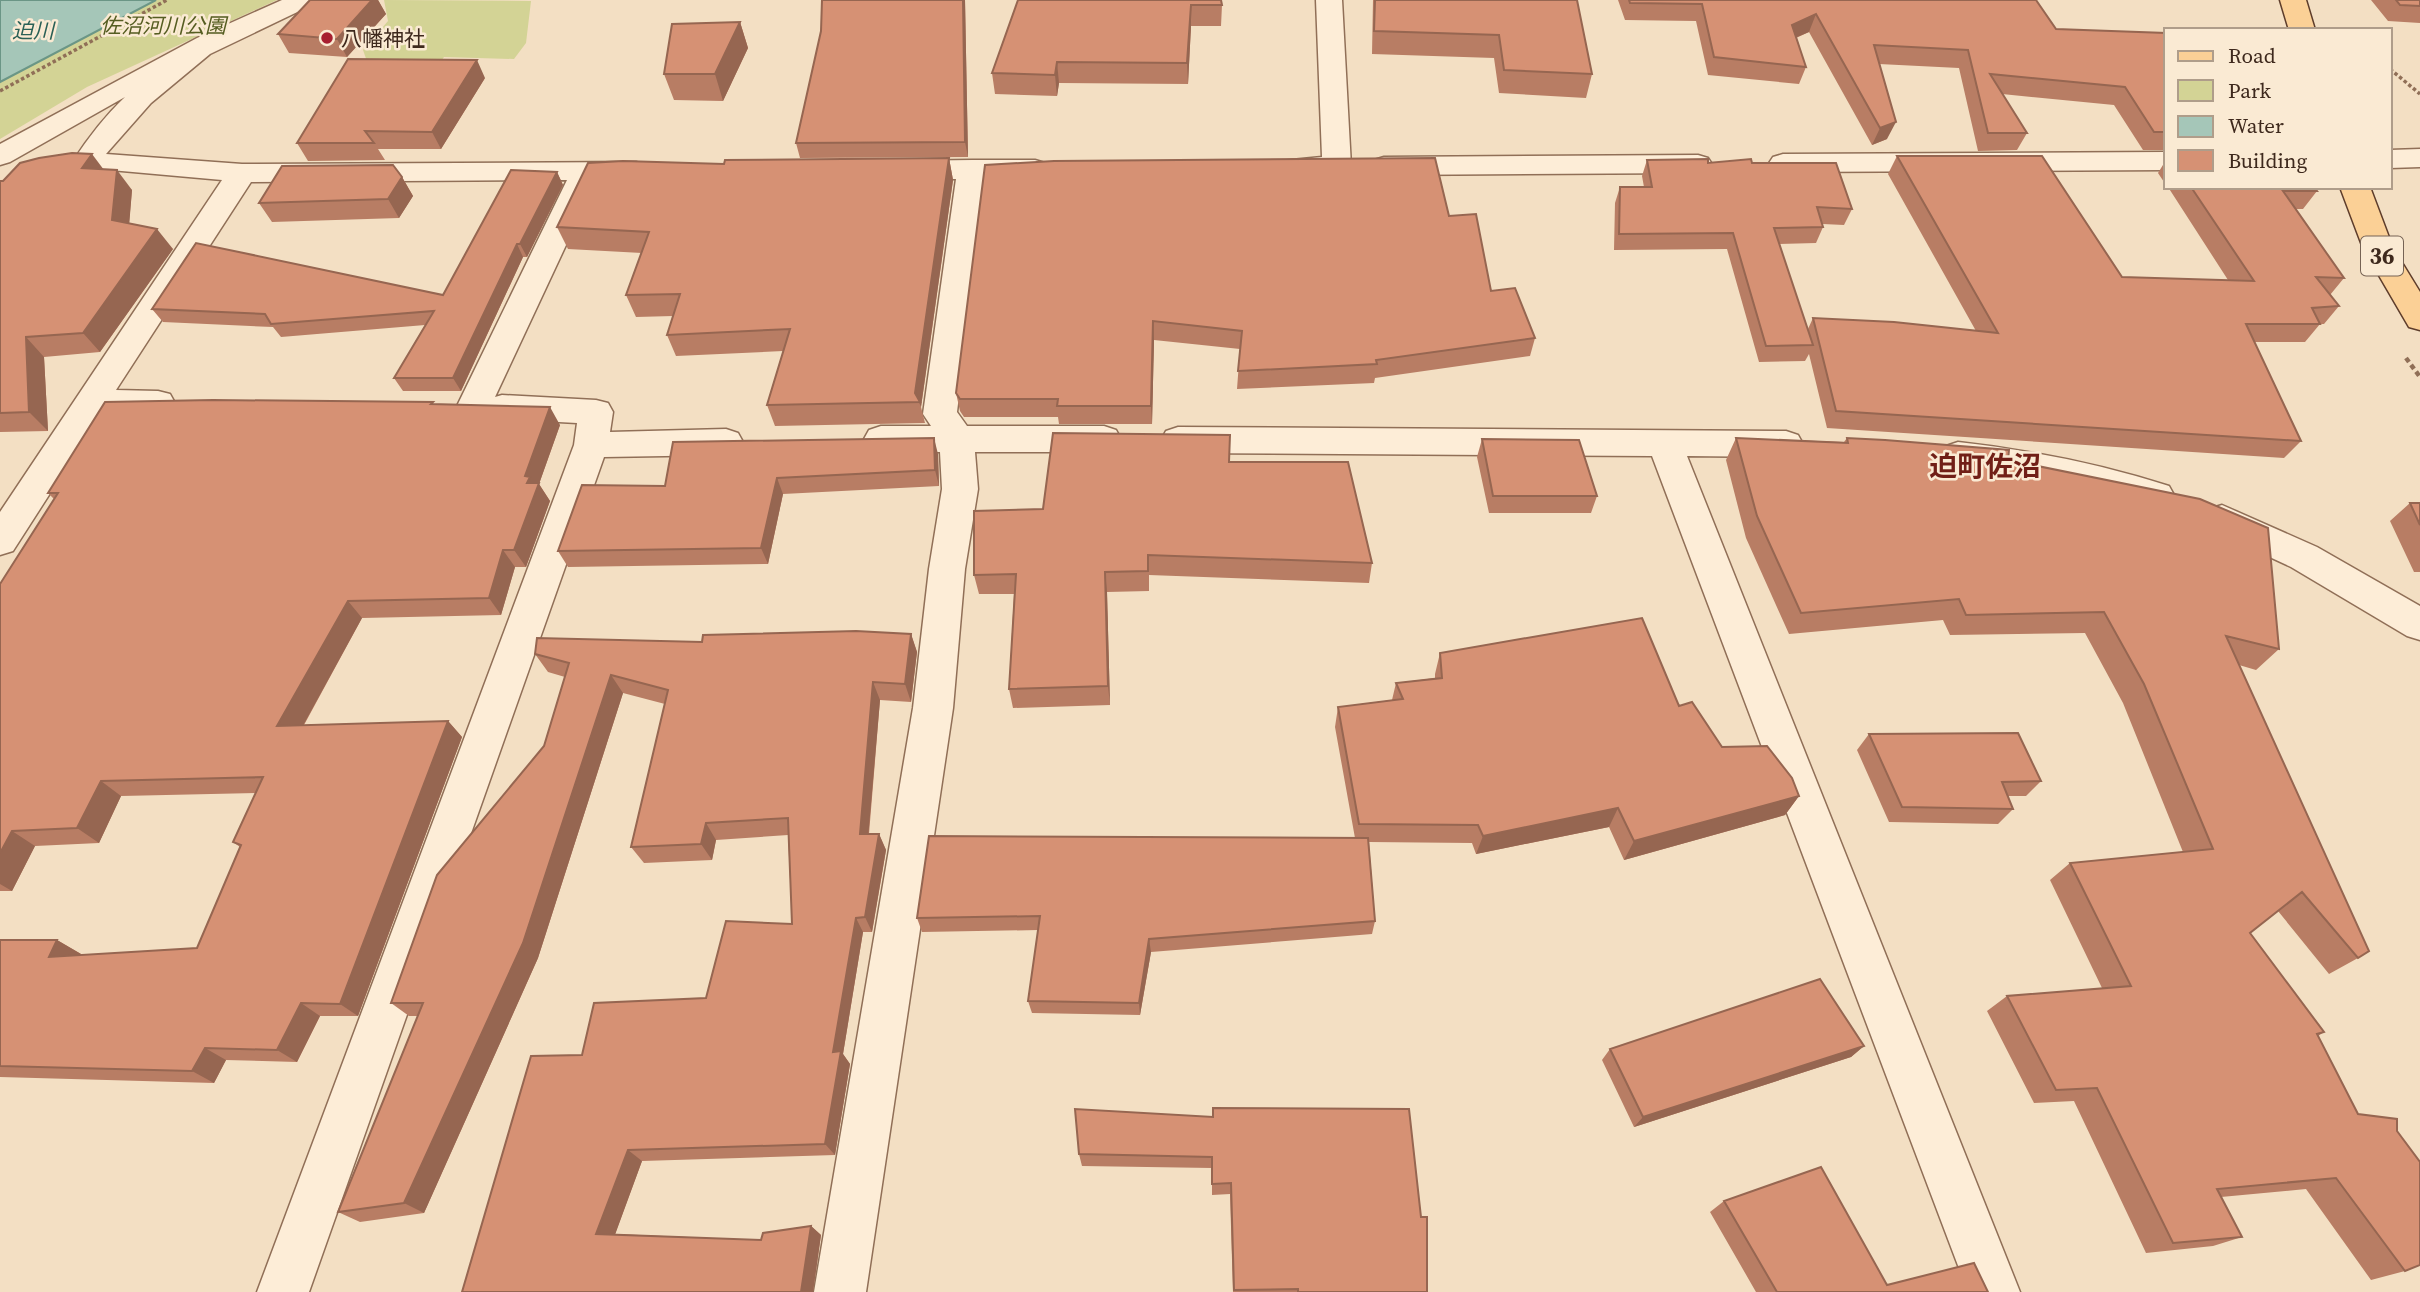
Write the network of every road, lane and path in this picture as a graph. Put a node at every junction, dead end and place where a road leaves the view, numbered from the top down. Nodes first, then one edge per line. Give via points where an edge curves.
1 (167, 0) edge
2 (303, 0) edge
3 (1329, 0) edge
4 (2293, 0) edge
5 (2301, 28) edge
6 (206, 44) junction
7 (2392, 71) edge
8 (0, 91) edge
9 (2420, 94) edge
10 (0, 156) edge
11 (2420, 158) edge
12 (2392, 159) edge
13 (2164, 161) edge
14 (1336, 166) junction
15 (1269, 167) edge
16 (972, 169) junction
17 (1066, 169) edge
18 (875, 170) edge
19 (668, 171) edge
20 (586, 172) junction
21 (242, 173) junction
22 (2356, 189) edge
23 (2420, 319) edge
24 (90, 402) junction
25 (186, 403) edge
26 (957, 438) junction
27 (849, 440) edge
28 (754, 442) edge
29 (591, 444) junction
30 (1665, 444) junction
31 (1820, 445) edge
32 (1924, 451) edge
33 (0, 541) edge
34 (2420, 625) edge
35 (283, 1292) edge
36 (840, 1292) edge
37 (1994, 1292) edge

1 - 8 path
2 - 6 street
3 - 14 street
4 - 5 main road
6 - 10 street
6 - 21 street via 132,103 76,163
7 - 9 path
11 - 12 street
13 - 14 street
14 - 15 street
16 - 17 street
16 - 18 street
16 - 26 street via 940,414
19 - 20 street
20 - 21 street
20 - 29 street via 461,406 596,412
21 - 24 street
22 - 23 main road, 36 via 2378,248
24 - 25 street
24 - 33 street
26 - 27 street
26 - 30 street
26 - 36 street via 960,489 933,708
28 - 29 street
29 - 35 street
30 - 31 street
30 - 37 street
32 - 34 street via 2092,476 2179,503 2238,524 2304,556

